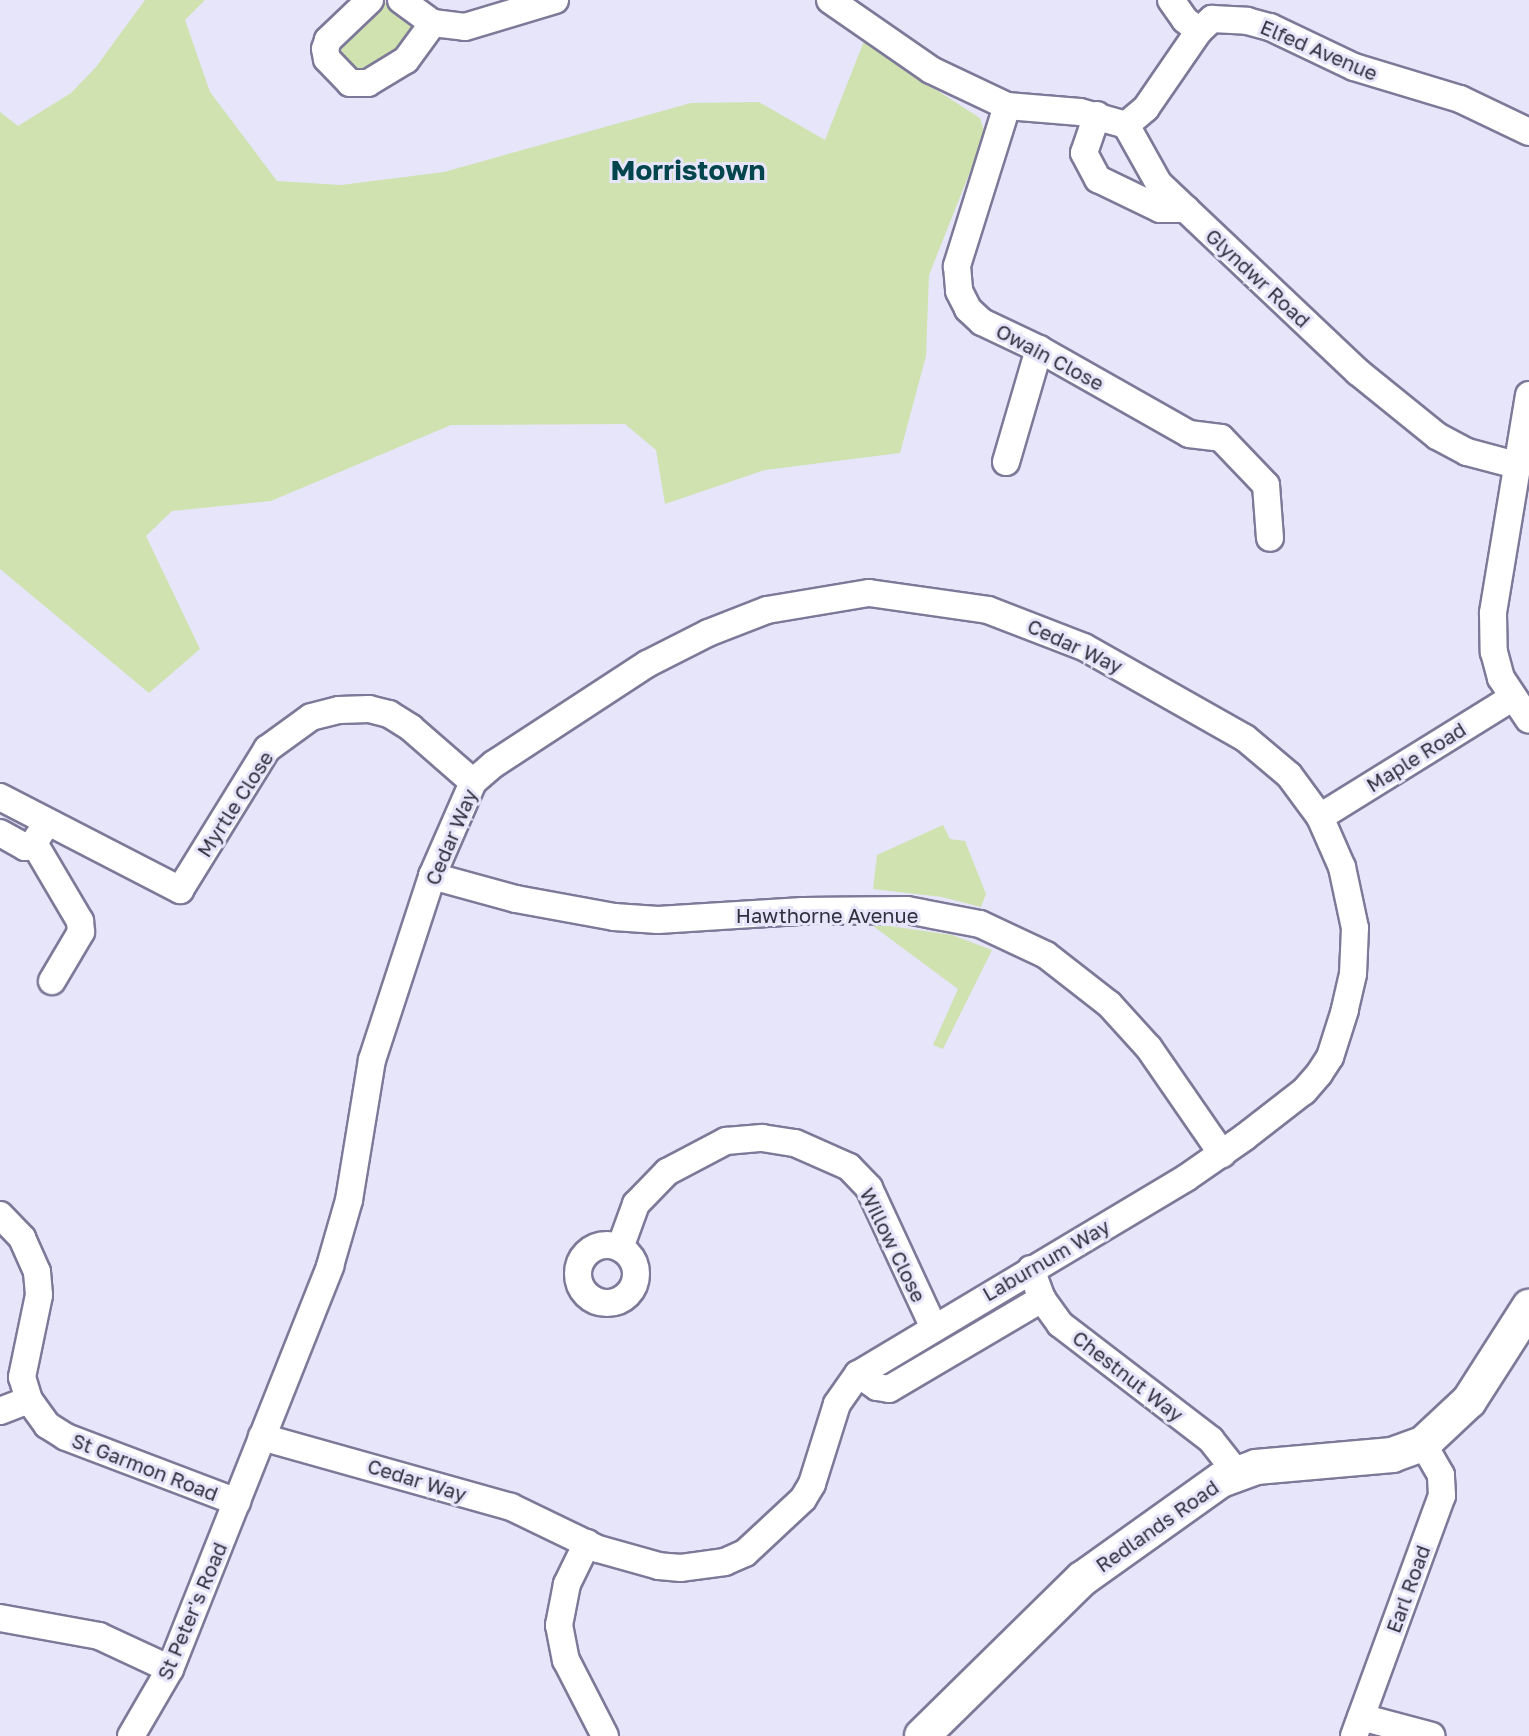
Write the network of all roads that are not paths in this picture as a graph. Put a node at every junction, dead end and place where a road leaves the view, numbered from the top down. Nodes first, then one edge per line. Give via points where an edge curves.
1 (370, 0) edge
2 (401, 0) edge
3 (555, 0) edge
4 (830, 0) edge
5 (1171, 0) edge
6 (433, 23) junction
7 (1199, 31) junction
8 (1007, 106) junction
9 (1097, 115) junction
10 (1126, 125) junction
11 (1529, 132) edge
12 (1186, 209) junction
13 (1039, 349) junction
14 (1529, 395) edge
15 (1006, 462) dead end
16 (1516, 465) junction
17 (1270, 538) dead end
18 (1512, 698) junction
19 (1529, 720) edge
20 (473, 782) junction
21 (0, 797) edge
22 (1320, 817) junction
23 (41, 832) junction
24 (0, 833) edge
25 (432, 876) junction
26 (52, 981) dead end
27 (1222, 1154) junction
28 (0, 1215) edge
29 (620, 1248) dead end
30 (1031, 1269) junction
31 (1042, 1299) junction
32 (1529, 1307) edge
33 (933, 1326) junction
34 (858, 1374) junction
35 (29, 1400) junction
36 (0, 1411) edge
37 (262, 1437) junction
38 (1423, 1444) junction
39 (1237, 1473) junction
40 (237, 1502) junction
41 (587, 1543) junction
42 (0, 1618) edge
43 (170, 1669) junction
44 (1357, 1727) edge
45 (131, 1736) edge
46 (605, 1736) edge
47 (922, 1736) edge
48 (1432, 1736) edge

1 - 6 street via 325,49 327,59 350,83 368,83 406,60
2 - 6 street
3 - 6 street via 478,25
4 - 8 street via 931,70
5 - 7 street
7 - 10 street via 1146,108
7 - 11 street, Elfed Avenue via 1212,19 1270,27 1354,67 1460,99
8 - 9 street
8 - 13 street, Owain Close via 968,227 957,280 968,309 982,322
9 - 10 street
9 - 12 street via 1084,153 1098,179 1160,209
10 - 12 street, Glyndwr Road via 1154,177
12 - 16 street, Glyndwr Road via 1358,372 1437,436 1467,452
13 - 15 street
13 - 17 street, Owain Close via 1189,434 1221,438 1266,485
14 - 16 street
16 - 18 street via 1493,613 1497,665
18 - 19 street
18 - 22 street, Maple Road
20 - 22 street, Cedar Way via 647,664 708,633 767,610 869,593 988,610 1084,647 1245,738 1289,775
20 - 23 street, Myrtle Close via 389,714 339,710 311,717 267,749 180,890
20 - 25 street, Cedar Way
21 - 23 street, Myrtle Close
22 - 27 street, Laburnum Way via 1342,867 1355,928 1353,974 1338,1036 1304,1091
23 - 24 street via 25,847
23 - 26 street via 81,932
25 - 27 street, Hawthorne Avenue via 614,917 658,920 907,910 980,924 1046,955 1109,1004 1149,1048
25 - 37 street, Cedar Way via 372,1060 337,1245
27 - 30 street, Laburnum Way
28 - 35 street via 22,1238 37,1272 39,1295 22,1377
29 - 33 street, Willow Close via 636,1204 667,1172 726,1141 762,1138 795,1143 849,1167 869,1188
30 - 31 street, Chestnut Way
30 - 33 street, Laburnum Way
31 - 34 street via 889,1389
31 - 39 street, Chestnut Way via 1060,1324 1211,1440
32 - 38 main road, Redlands Road via 1469,1401
33 - 34 street, Laburnum Way
34 - 41 street, Laburnum Way via 837,1404 818,1469 803,1499 745,1553 725,1562 681,1568 627,1558
35 - 36 street
35 - 40 street, St Garmon Road via 47,1425 66,1437
37 - 40 street, St Peter's Road
37 - 41 street, Cedar Way via 511,1507
38 - 39 main road, Redlands Road via 1392,1455 1281,1463
38 - 44 street, Earl Road via 1441,1475 1442,1496
39 - 47 main road, Redlands Road via 1205,1490 1082,1579
40 - 43 street, St Peter's Road
41 - 46 street via 567,1584 560,1634 566,1660
42 - 43 street via 99,1636
43 - 45 street, St Peter's Road
44 - 48 street

